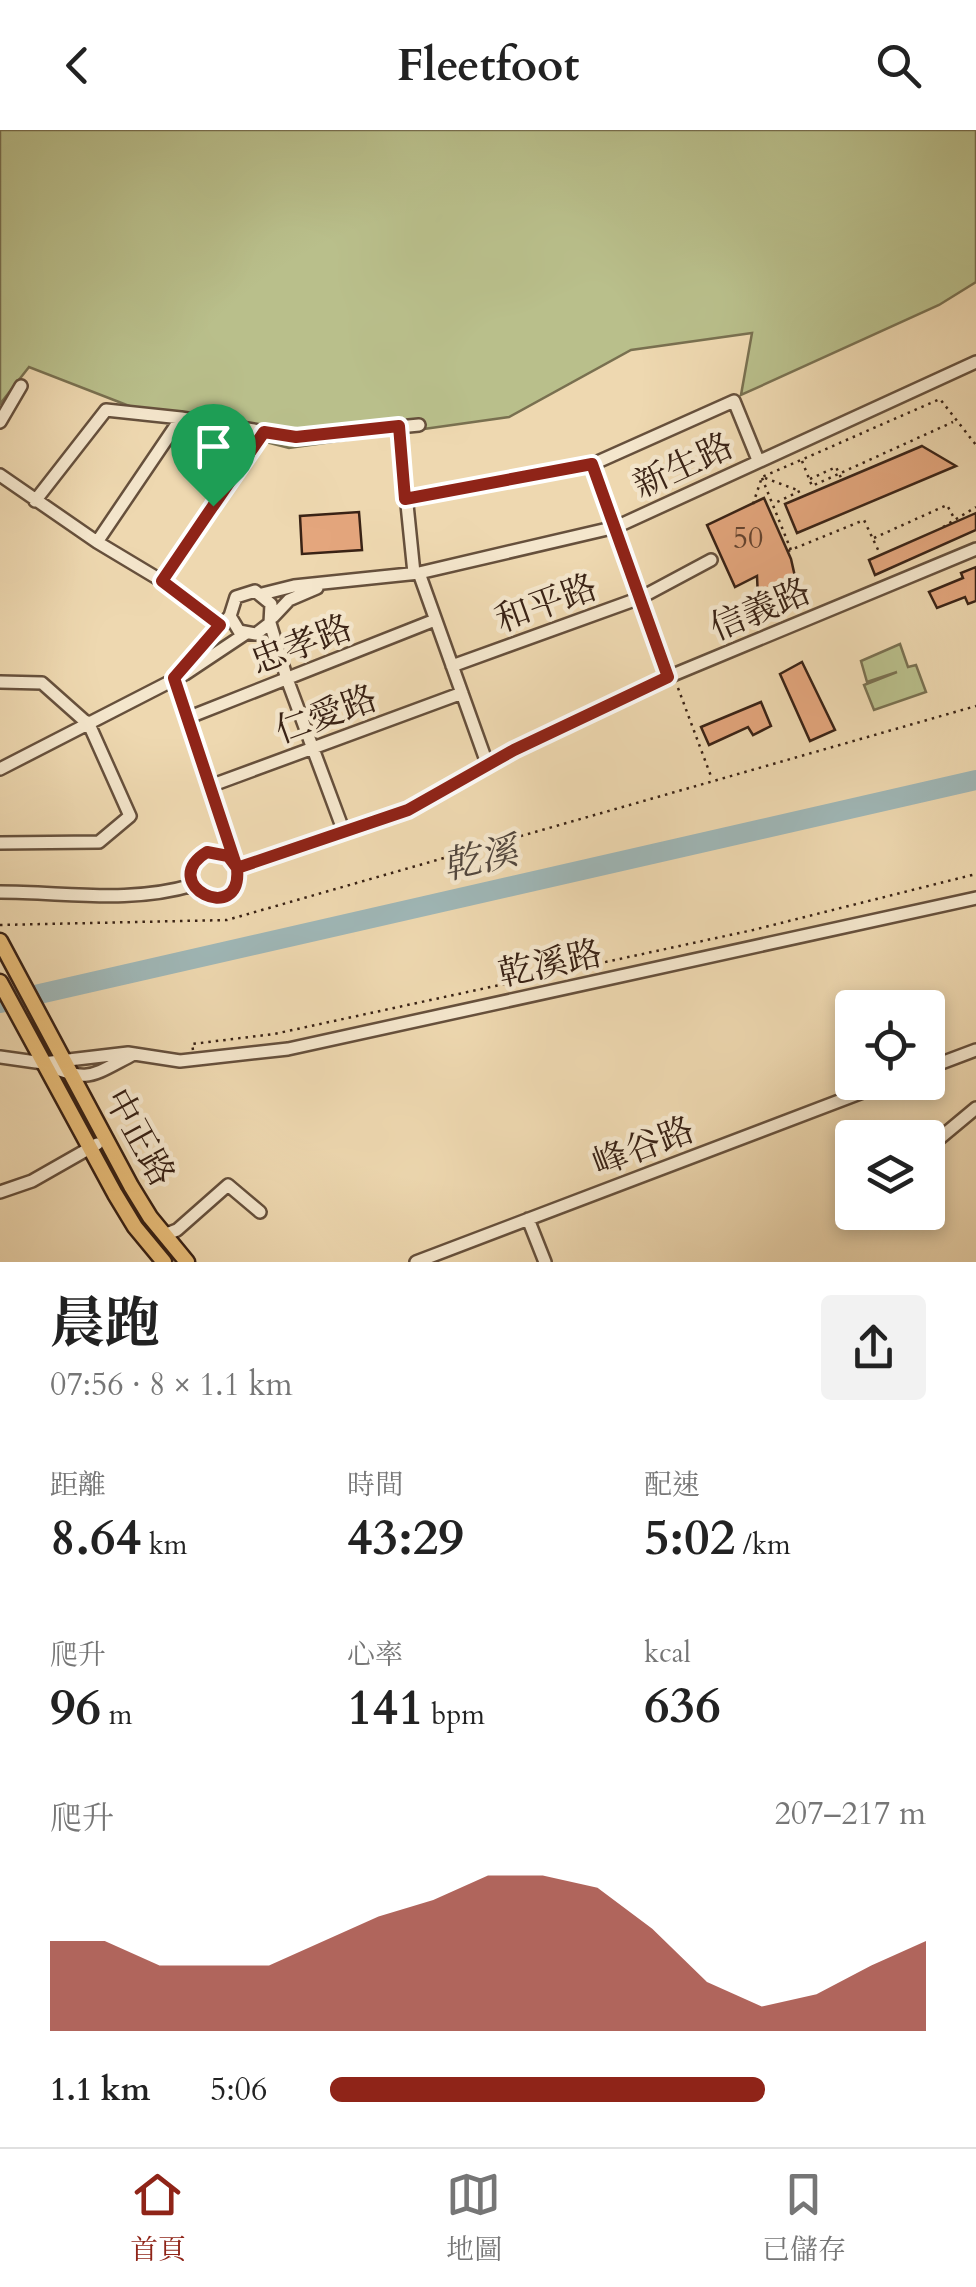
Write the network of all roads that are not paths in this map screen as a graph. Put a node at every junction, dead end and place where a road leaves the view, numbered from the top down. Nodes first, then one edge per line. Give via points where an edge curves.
1 (976, 362) edge
2 (21, 386) dead end
3 (181, 418) junction
4 (0, 422) edge
5 (419, 425) dead end
6 (399, 426) junction
7 (264, 432) junction
8 (758, 460) junction
9 (592, 464) junction
10 (5, 479) edge
11 (0, 494) edge
12 (405, 499) junction
13 (35, 501) junction
14 (616, 527) junction
15 (98, 542) junction
16 (976, 549) edge
17 (711, 560) dead end
18 (416, 573) junction
19 (162, 581) junction
20 (340, 582) junction
21 (262, 594) junction
22 (640, 598) junction
23 (225, 620) junction
24 (272, 620) junction
25 (435, 620) junction
26 (244, 634) junction
27 (452, 666) junction
28 (671, 676) junction
29 (174, 678) junction
30 (287, 679) junction
31 (0, 682) edge
32 (462, 693) junction
33 (187, 718) junction
34 (88, 723) junction
35 (313, 748) junction
36 (488, 766) junction
37 (0, 769) edge
38 (210, 786) junction
39 (344, 832) junction
40 (0, 843) edge
41 (237, 868) junction
42 (193, 884) junction
43 (0, 892) edge
44 (976, 898) edge
45 (0, 941) edge
46 (0, 982) edge
47 (134, 1054) junction
48 (974, 1055) edge
49 (0, 1057) edge
50 (64, 1060) junction
51 (43, 1063) junction
52 (945, 1063) edge
53 (72, 1076) junction
54 (842, 1100) edge
55 (976, 1108) edge
56 (945, 1134) edge
57 (105, 1140) junction
58 (88, 1148) junction
59 (0, 1192) edge
60 (260, 1212) dead end
61 (528, 1219) junction
62 (164, 1235) junction
63 (164, 1262) edge
64 (187, 1262) edge
65 (416, 1262) edge
66 (545, 1262) edge

1 - 8 street, 新生路
2 - 4 street
3 - 7 street
3 - 13 street via 106,410
3 - 15 street
5 - 6 street
6 - 7 street via 296,437
6 - 12 street
7 - 19 street
8 - 9 street via 734,401
8 - 14 street, 新生路
9 - 12 street
9 - 14 street
10 - 11 street
10 - 13 street
12 - 18 street
13 - 15 street
14 - 18 street, 新生路
14 - 22 street
15 - 19 street
16 - 28 street, 信義路
17 - 22 street, 和平路
18 - 20 street, 新生路
18 - 25 street
19 - 23 street
20 - 21 street, 新生路
20 - 24 street, 新生路 via 296,596
21 - 23 street, 新生路 via 242,593
21 - 24 street
22 - 27 street, 和平路
22 - 28 street
23 - 26 street
23 - 29 street, 新生路
24 - 26 street, 新生路 via 262,632
24 - 30 street
25 - 27 street
25 - 30 street, 忠孝路
26 - 29 street, 新生路
27 - 32 street
28 - 36 street, 信義路
29 - 33 street
29 - 34 street, 新生路
30 - 33 street, 忠孝路
30 - 35 street
31 - 34 street via 42,683
32 - 35 street, 仁愛路
32 - 36 street
33 - 38 street
34 - 37 street, 新生路
34 - 40 street via 130,816 99,842
35 - 38 street, 仁愛路
35 - 39 street
36 - 39 street, 信義路 via 408,810
38 - 41 street
39 - 41 street, 信義路
41 - 42 street, 信義路 via 236,883 219,898 204,896
41 - 42 street, 信義路 via 228,856 207,852 195,862
42 - 43 street, 信義路 via 157,895
44 - 47 street, 乾溪路 via 288,1049 180,1061
45 - 50 main road, 中正路
46 - 51 main road, 中正路
47 - 50 street, 乾溪路
47 - 53 street via 87,1078
48 - 52 street
49 - 51 street, 乾溪路
50 - 51 street, 乾溪路
50 - 53 main road, 中正路
51 - 53 street, 乾溪路
51 - 58 main road, 中正路
53 - 57 main road, 中正路
54 - 61 street, 峰谷路
55 - 56 street
57 - 58 street
57 - 62 main road, 中正路
58 - 59 street
58 - 63 main road, 中正路
60 - 62 street via 228,1185
61 - 65 street, 峰谷路
61 - 66 street
62 - 64 main road, 中正路

